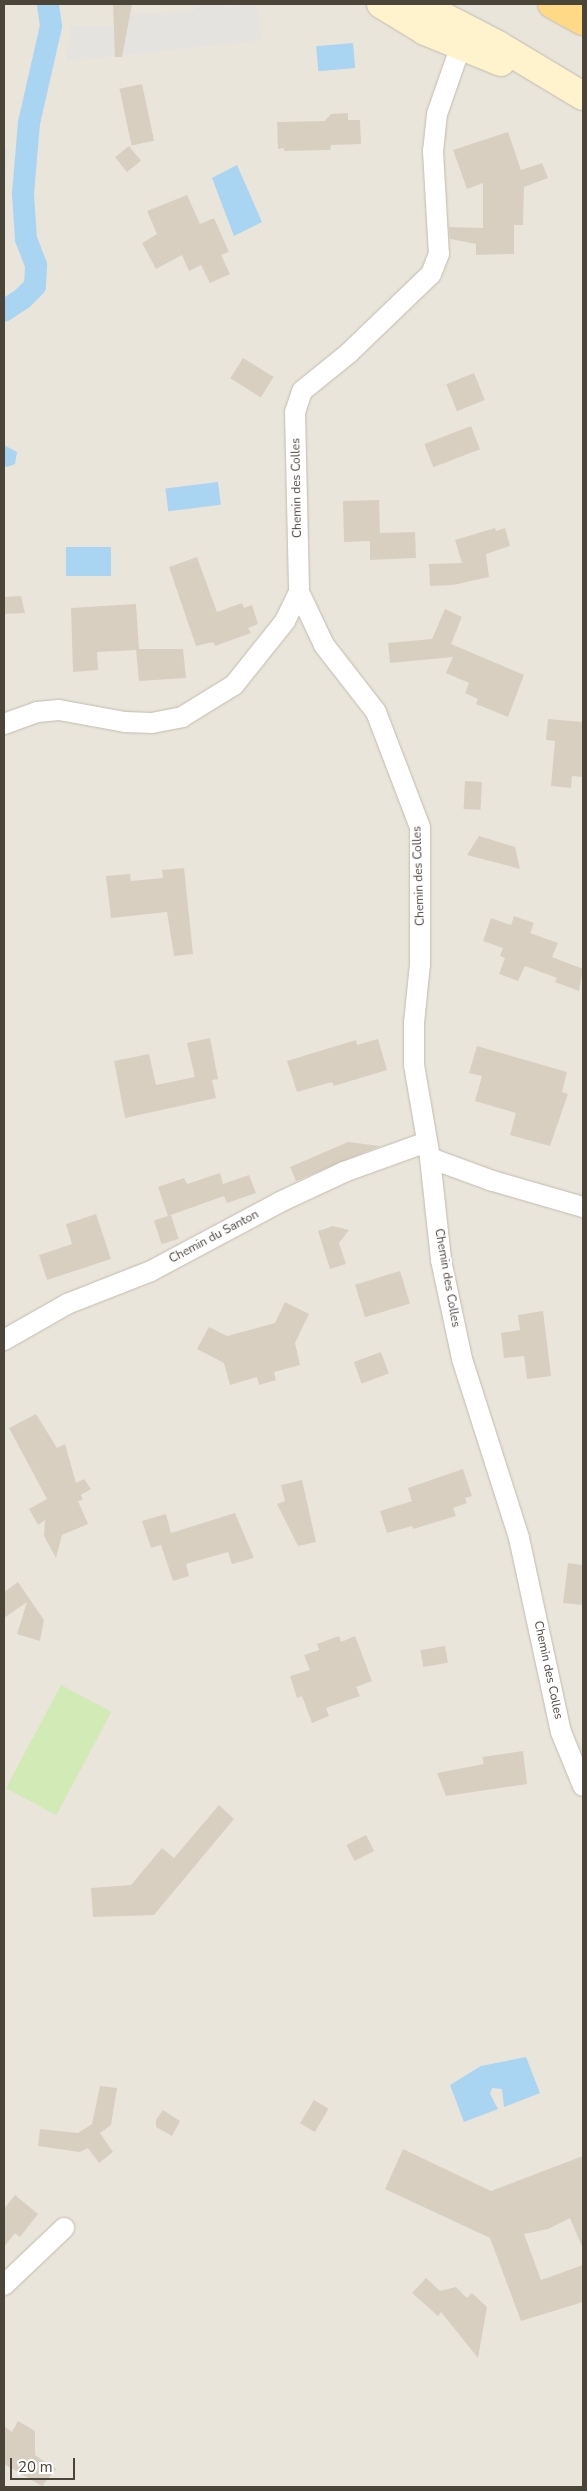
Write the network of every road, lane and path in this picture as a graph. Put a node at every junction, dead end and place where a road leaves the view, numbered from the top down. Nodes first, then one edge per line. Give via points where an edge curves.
1 (381, 4) edge
2 (415, 4) edge
3 (419, 4) edge
4 (552, 4) edge
5 (583, 21) edge
6 (460, 48) junction
7 (548, 77) junction
8 (583, 96) edge
9 (299, 592) junction
10 (4, 724) edge
11 (428, 1150) junction
12 (583, 1208) edge
13 (4, 1340) edge
14 (583, 1786) edge
15 (64, 2228) dead end
16 (4, 2285) edge

1 - 6 main road
2 - 6 street via 420,14 430,22 460,39
3 - 7 main road via 498,45
4 - 5 highway
6 - 7 main road
6 - 9 street, Chemin des Colles via 437,114 433,151 439,254 431,274 349,353 302,391 295,412
7 - 8 main road
9 - 10 street via 285,621 234,685 182,717 152,723 59,710 37,712
9 - 11 street, Chemin des Colles via 324,645 376,712 420,828 420,964 414,1065
11 - 12 street via 493,1181
11 - 13 street, Chemin du Santon via 344,1172 152,1270 67,1304
11 - 14 street, Chemin des Colles via 441,1260 462,1359 519,1538 561,1732
15 - 16 street

